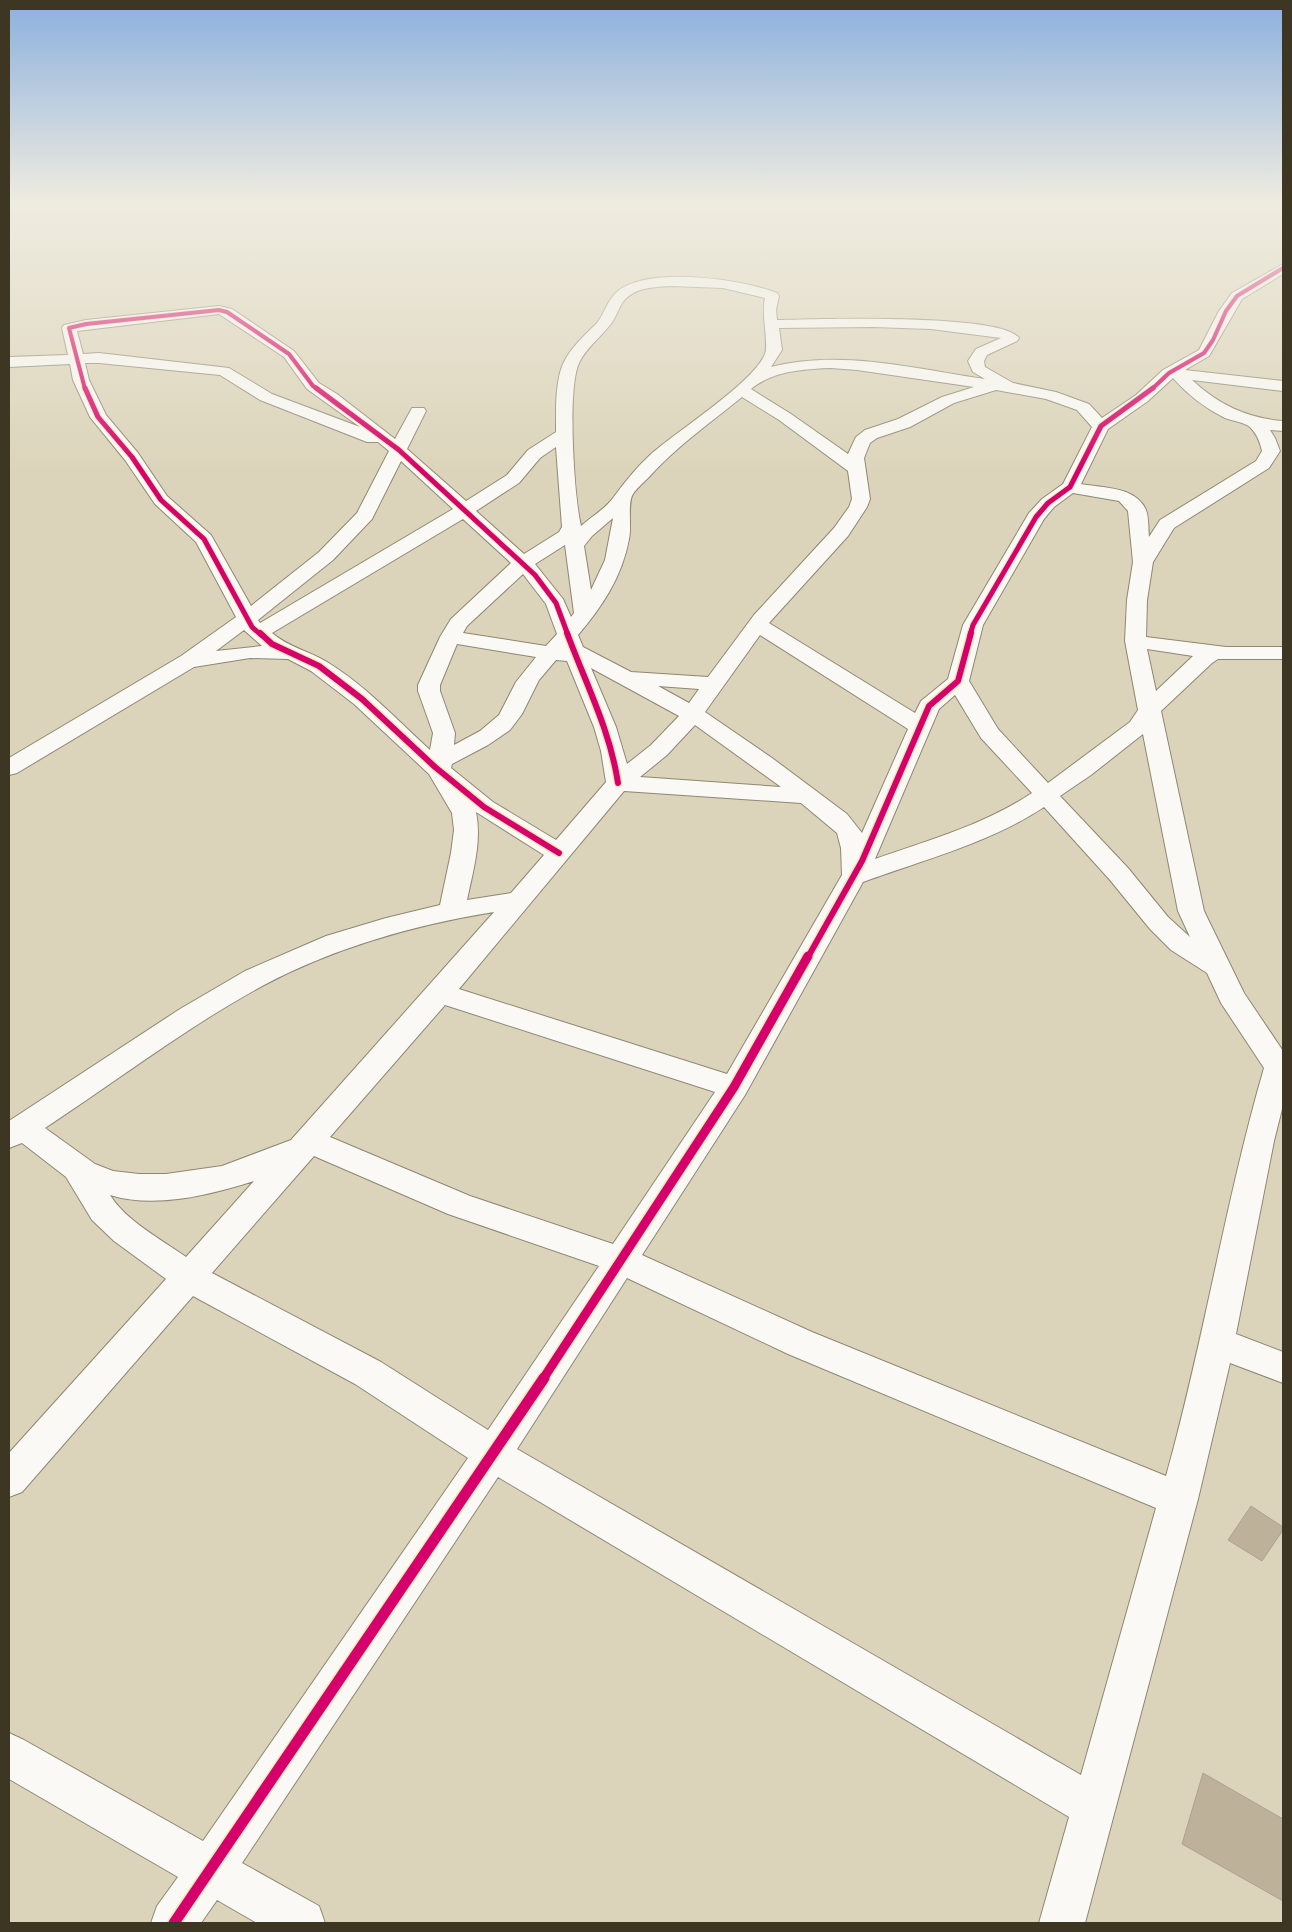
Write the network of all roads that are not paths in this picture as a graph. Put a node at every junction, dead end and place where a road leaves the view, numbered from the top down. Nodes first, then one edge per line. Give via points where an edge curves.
1 (628, 291) edge
2 (754, 291) edge
3 (1244, 291) edge
4 (770, 324) junction
5 (76, 358) junction
6 (9, 362) edge
7 (1173, 373) junction
8 (747, 385) junction
9 (995, 385) junction
10 (1283, 386) edge
11 (1015, 388) junction
12 (418, 411) dead end
13 (1256, 424) junction
14 (1101, 426) junction
15 (1283, 426) edge
16 (564, 434) junction
17 (394, 446) junction
18 (539, 451) junction
19 (857, 469) junction
20 (565, 470) junction
21 (1070, 487) junction
22 (621, 501) junction
23 (464, 510) junction
24 (574, 536) junction
25 (1143, 562) junction
26 (522, 564) junction
27 (585, 616) junction
28 (757, 624) junction
29 (252, 626) junction
30 (450, 637) junction
31 (1135, 641) junction
32 (290, 652) junction
33 (1231, 652) junction
34 (553, 653) junction
35 (1283, 653) edge
36 (576, 655) junction
37 (189, 661) junction
38 (627, 678) junction
39 (958, 681) junction
40 (714, 684) junction
41 (1150, 709) junction
42 (693, 714) junction
43 (921, 727) junction
44 (440, 766) junction
45 (9, 768) edge
46 (618, 784) junction
47 (1046, 795) junction
48 (808, 796) junction
49 (559, 853) junction
50 (854, 876) junction
51 (520, 900) junction
52 (452, 910) junction
53 (1218, 968) junction
54 (440, 993) junction
55 (1281, 1070) edge
56 (734, 1087) junction
57 (16, 1132) edge
58 (309, 1141) junction
59 (76, 1166) junction
60 (621, 1260) junction
61 (187, 1276) junction
62 (1217, 1342) junction
63 (1283, 1368) edge
64 (493, 1454) junction
65 (9, 1480) edge
66 (1179, 1499) junction
67 (9, 1755) edge
68 (1094, 1807) junction
69 (209, 1872) junction
70 (174, 1923) edge
71 (302, 1923) edge
72 (1062, 1923) edge

1 - 16 street via 616,301 611,314 571,362 567,377
2 - 4 street via 772,296
3 - 7 street via 1226,311 1209,348
4 - 8 street via 774,350 771,358
4 - 11 street via 902,324 1002,332 1012,338 981,352 976,361 978,369 987,376
5 - 6 street
5 - 17 street via 117,359 224,371 302,413
5 - 17 street via 68,331 74,326 207,310 227,312 284,350 313,386
5 - 29 street via 81,380 98,417 132,457 161,500 204,539
7 - 10 street
7 - 13 street via 1201,397
7 - 14 street
8 - 9 street via 791,368 835,363
8 - 19 street
8 - 22 street via 656,459 625,492
9 - 11 street
9 - 19 street via 948,400 904,423 871,434 862,441 855,458
11 - 14 street via 1076,403 1089,411
12 - 17 street
13 - 15 street
13 - 25 street via 1267,438 1271,455 1263,464 1167,524
14 - 21 street
16 - 18 street
16 - 20 street
17 - 23 street
17 - 29 street via 366,515
18 - 20 street
18 - 23 street via 507,484
19 - 28 street via 861,499 858,507 841,532
20 - 24 street
21 - 25 street via 1110,493 1132,502 1137,511
21 - 39 street via 1048,503 1025,534 973,625
22 - 24 street via 585,532
22 - 27 street via 623,521 610,578
23 - 26 street
23 - 29 street
24 - 26 street via 566,536
24 - 27 street
25 - 31 street
26 - 30 street via 458,623
26 - 36 street via 556,603
27 - 36 street
28 - 40 street
28 - 43 street
29 - 32 street via 272,644
29 - 37 street
30 - 34 street
30 - 44 street via 429,684 444,733
31 - 33 street via 1181,649
31 - 41 street
32 - 37 street via 250,652
32 - 44 street via 319,666
33 - 35 street
33 - 41 street via 1214,653 1204,658
34 - 36 street
34 - 44 street via 525,686 508,719 486,738
36 - 38 street
36 - 46 street via 613,751
37 - 45 street
38 - 40 street
38 - 42 street
39 - 43 street via 929,706
39 - 47 street via 988,732
40 - 42 street
41 - 47 street via 1138,727
41 - 53 street via 1192,912
42 - 46 street via 659,750
42 - 48 street
43 - 50 street
44 - 49 street via 484,807
44 - 52 street via 464,813 466,830
46 - 48 street
46 - 49 street
47 - 50 street via 990,827
47 - 53 street via 1175,939
48 - 50 street via 850,831
49 - 51 street
50 - 56 street
51 - 52 street
51 - 54 street
52 - 57 street via 336,942 277,967 216,1000
53 - 55 street via 1231,996
54 - 56 street
54 - 58 street
55 - 62 street via 1258,1141
56 - 60 street
57 - 59 street
58 - 59 street via 271,1164 228,1178 194,1183 143,1188 89,1176
58 - 60 street via 459,1205
58 - 61 street
59 - 61 street via 102,1210 126,1232
60 - 64 street
60 - 66 street via 800,1344
61 - 64 street via 368,1372
61 - 65 street
62 - 63 street
62 - 66 street
64 - 68 street
64 - 69 street
66 - 68 street
67 - 69 street
68 - 72 street
69 - 70 street
69 - 71 street

